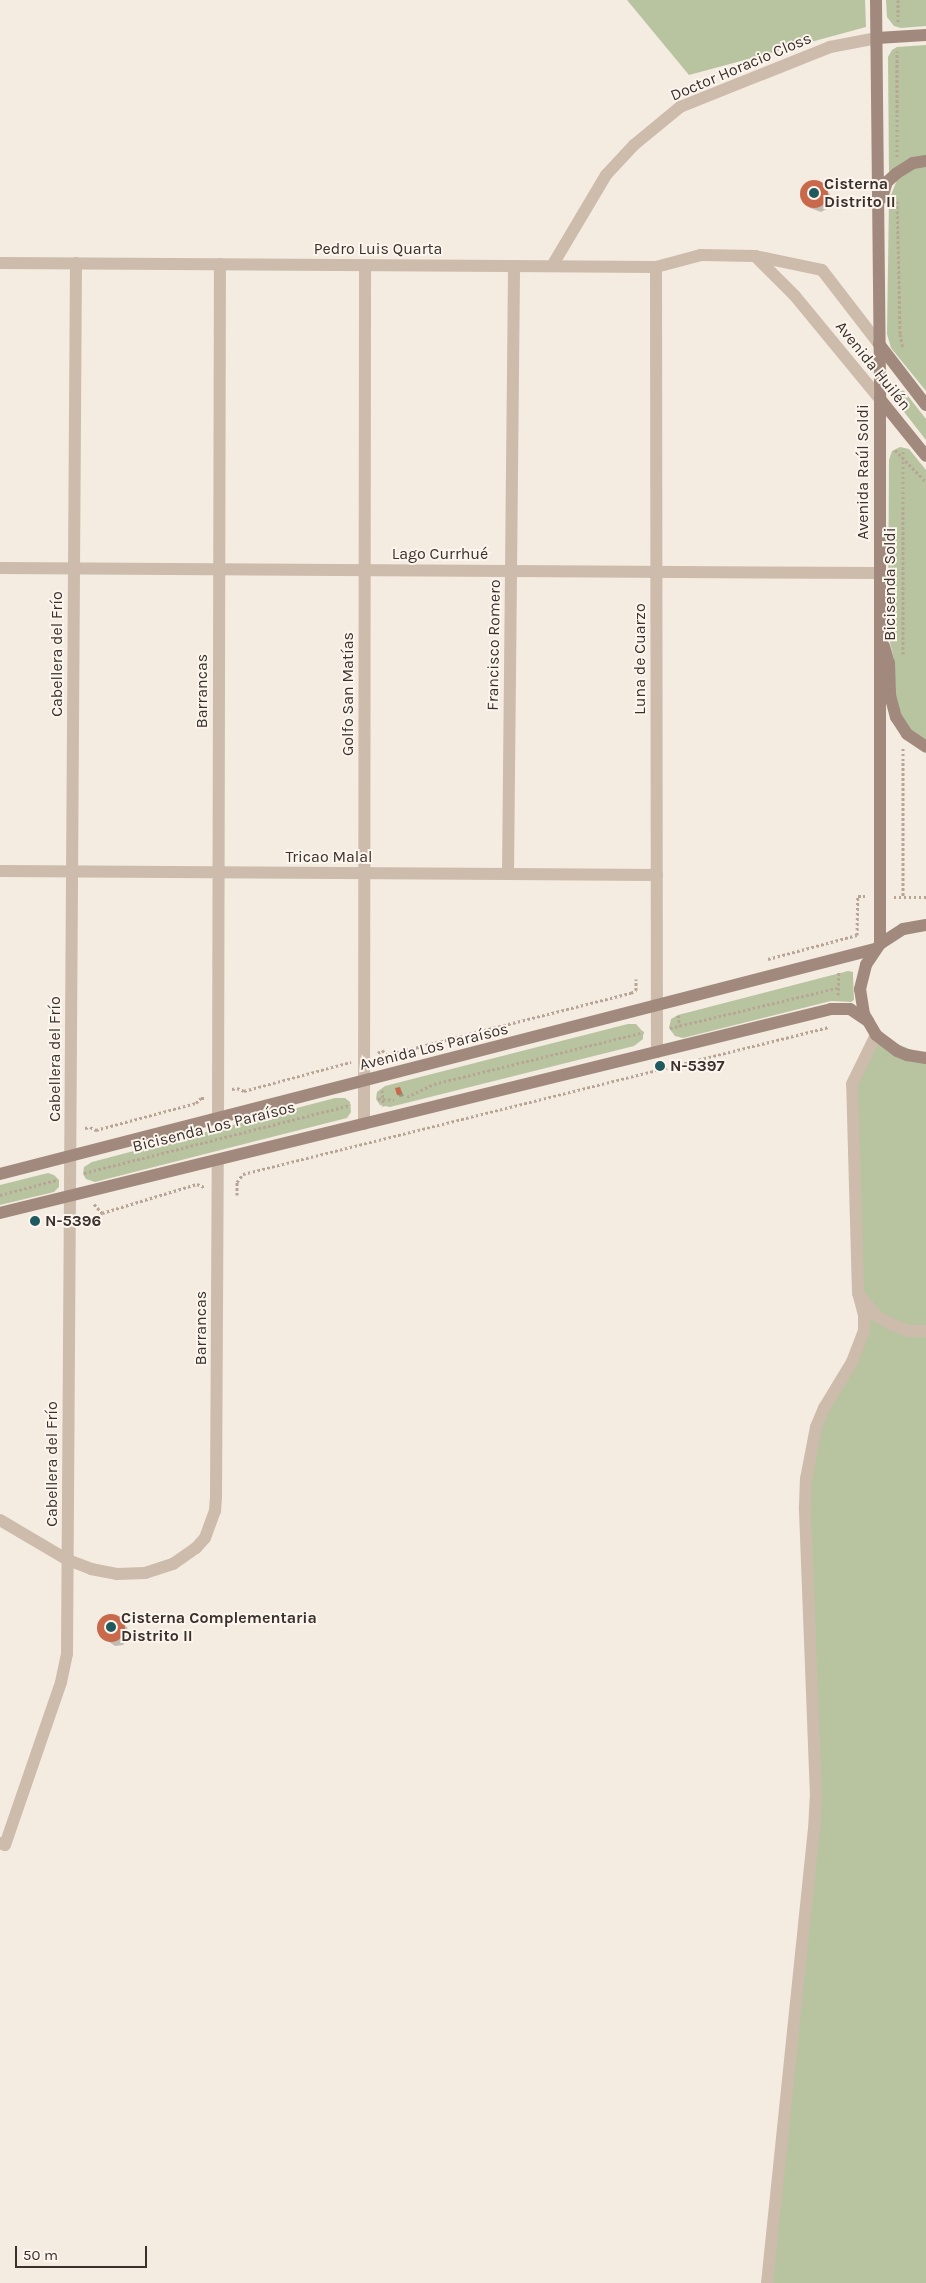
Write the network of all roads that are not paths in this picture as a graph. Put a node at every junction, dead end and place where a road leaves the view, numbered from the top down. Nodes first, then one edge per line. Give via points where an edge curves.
1 (876, 0) edge
2 (926, 34) edge
3 (877, 38) junction
4 (926, 161) edge
5 (878, 218) junction
6 (754, 256) junction
7 (0, 263) edge
8 (76, 263) junction
9 (220, 264) junction
10 (365, 265) junction
11 (514, 266) junction
12 (552, 266) junction
13 (656, 267) junction
14 (822, 270) joint
15 (879, 344) junction
16 (880, 399) junction
17 (926, 405) edge
18 (926, 456) edge
19 (0, 568) edge
20 (74, 568) junction
21 (219, 569) junction
22 (365, 570) junction
23 (511, 571) junction
24 (657, 572) junction
25 (880, 573) junction
26 (880, 629) junction
27 (926, 747) edge
28 (0, 871) edge
29 (72, 871) junction
30 (218, 872) junction
31 (365, 873) junction
32 (508, 874) junction
33 (657, 874) junction
34 (926, 925) edge
35 (878, 947) junction
36 (657, 1007) junction
37 (868, 1021) junction
38 (876, 1035) junction
39 (657, 1052) junction
40 (926, 1058) edge
41 (364, 1082) junction
42 (218, 1119) junction
43 (364, 1124) junction
44 (71, 1157) junction
45 (218, 1160) junction
46 (0, 1174) edge
47 (71, 1196) junction
48 (0, 1213) edge
49 (858, 1293) junction
50 (926, 1331) edge
51 (0, 1520) edge
52 (68, 1560) junction
53 (2, 1844) edge
54 (767, 2283) edge

1 - 3 main road, Avenida Raúl Soldi
2 - 3 main road, Doctor Horacio Closs
3 - 5 main road, Avenida Raúl Soldi
3 - 12 street, Doctor Horacio Closs via 830,47 680,107 634,145 606,175
4 - 5 main road via 906,166 888,182
5 - 15 main road, Avenida Raúl Soldi
6 - 13 street, Pedro Luis Quarta via 702,255
6 - 14 street, Pedro Luis Quarta
6 - 16 street, Avenida Huilén via 795,296
7 - 8 street, Pedro Luis Quarta
8 - 9 street, Pedro Luis Quarta
8 - 20 street, Cabellera del Frío
9 - 10 street, Pedro Luis Quarta
9 - 21 street, Barrancas
10 - 11 street, Pedro Luis Quarta
10 - 22 street, Golfo San Matías
11 - 12 street, Pedro Luis Quarta
11 - 23 street, Francisco Romero
12 - 13 street, Pedro Luis Quarta
13 - 24 street, Luna de Cuarzo
14 - 15 street, Avenida Huilén
15 - 16 main road, Avenida Raúl Soldi
15 - 17 main road, Avenida Huilén
16 - 18 main road, Avenida Huilén
16 - 25 main road, Avenida Raúl Soldi
19 - 20 street, Lago Currhué
20 - 21 street, Lago Currhué
20 - 29 street, Cabellera del Frío
21 - 22 street, Lago Currhué
21 - 30 street, Barrancas
22 - 23 street, Lago Currhué
22 - 31 street, Golfo San Matías
23 - 24 street, Lago Currhué
23 - 32 street, Francisco Romero
24 - 25 street, Lago Currhué
24 - 33 street, Luna de Cuarzo
25 - 26 main road, Avenida Raúl Soldi
26 - 27 main road via 889,663 890,695 896,717 907,734
26 - 35 main road, Avenida Raúl Soldi
28 - 29 street, Tricao Malal
29 - 30 street, Tricao Malal
29 - 44 street, Cabellera del Frío
30 - 31 street, Tricao Malal
30 - 42 street, Barrancas
31 - 32 street, Tricao Malal
31 - 41 street, Golfo San Matías
32 - 33 street, Tricao Malal
33 - 36 street, Luna de Cuarzo
34 - 35 main road, Avenida Los Paraísos via 904,929
35 - 36 main road, Avenida Los Paraísos
35 - 37 main road via 866,964 861,981 861,998
36 - 39 street, Luna de Cuarzo
36 - 41 main road, Avenida Los Paraísos
37 - 38 main road
37 - 39 main road via 850,1009 836,1008
38 - 40 main road via 897,1051
38 - 49 street via 852,1084
39 - 43 main road
41 - 42 main road, Avenida Los Paraísos
41 - 43 street, Golfo San Matías
42 - 44 main road, Avenida Los Paraísos
43 - 45 main road
44 - 46 main road, Avenida Los Paraísos
44 - 47 street, Cabellera del Frío
45 - 47 main road
45 - 52 street, Barrancas via 216,1498 211,1526 196,1548 173,1564 145,1573 90,1569
47 - 48 main road
47 - 52 street, Cabellera del Frío
49 - 50 street via 878,1316 893,1325 909,1331
49 - 54 street via 864,1331 852,1362 816,1427 806,1479 816,1797
51 - 52 street, Barrancas
52 - 53 street, Cabellera del Frío via 64,1673

